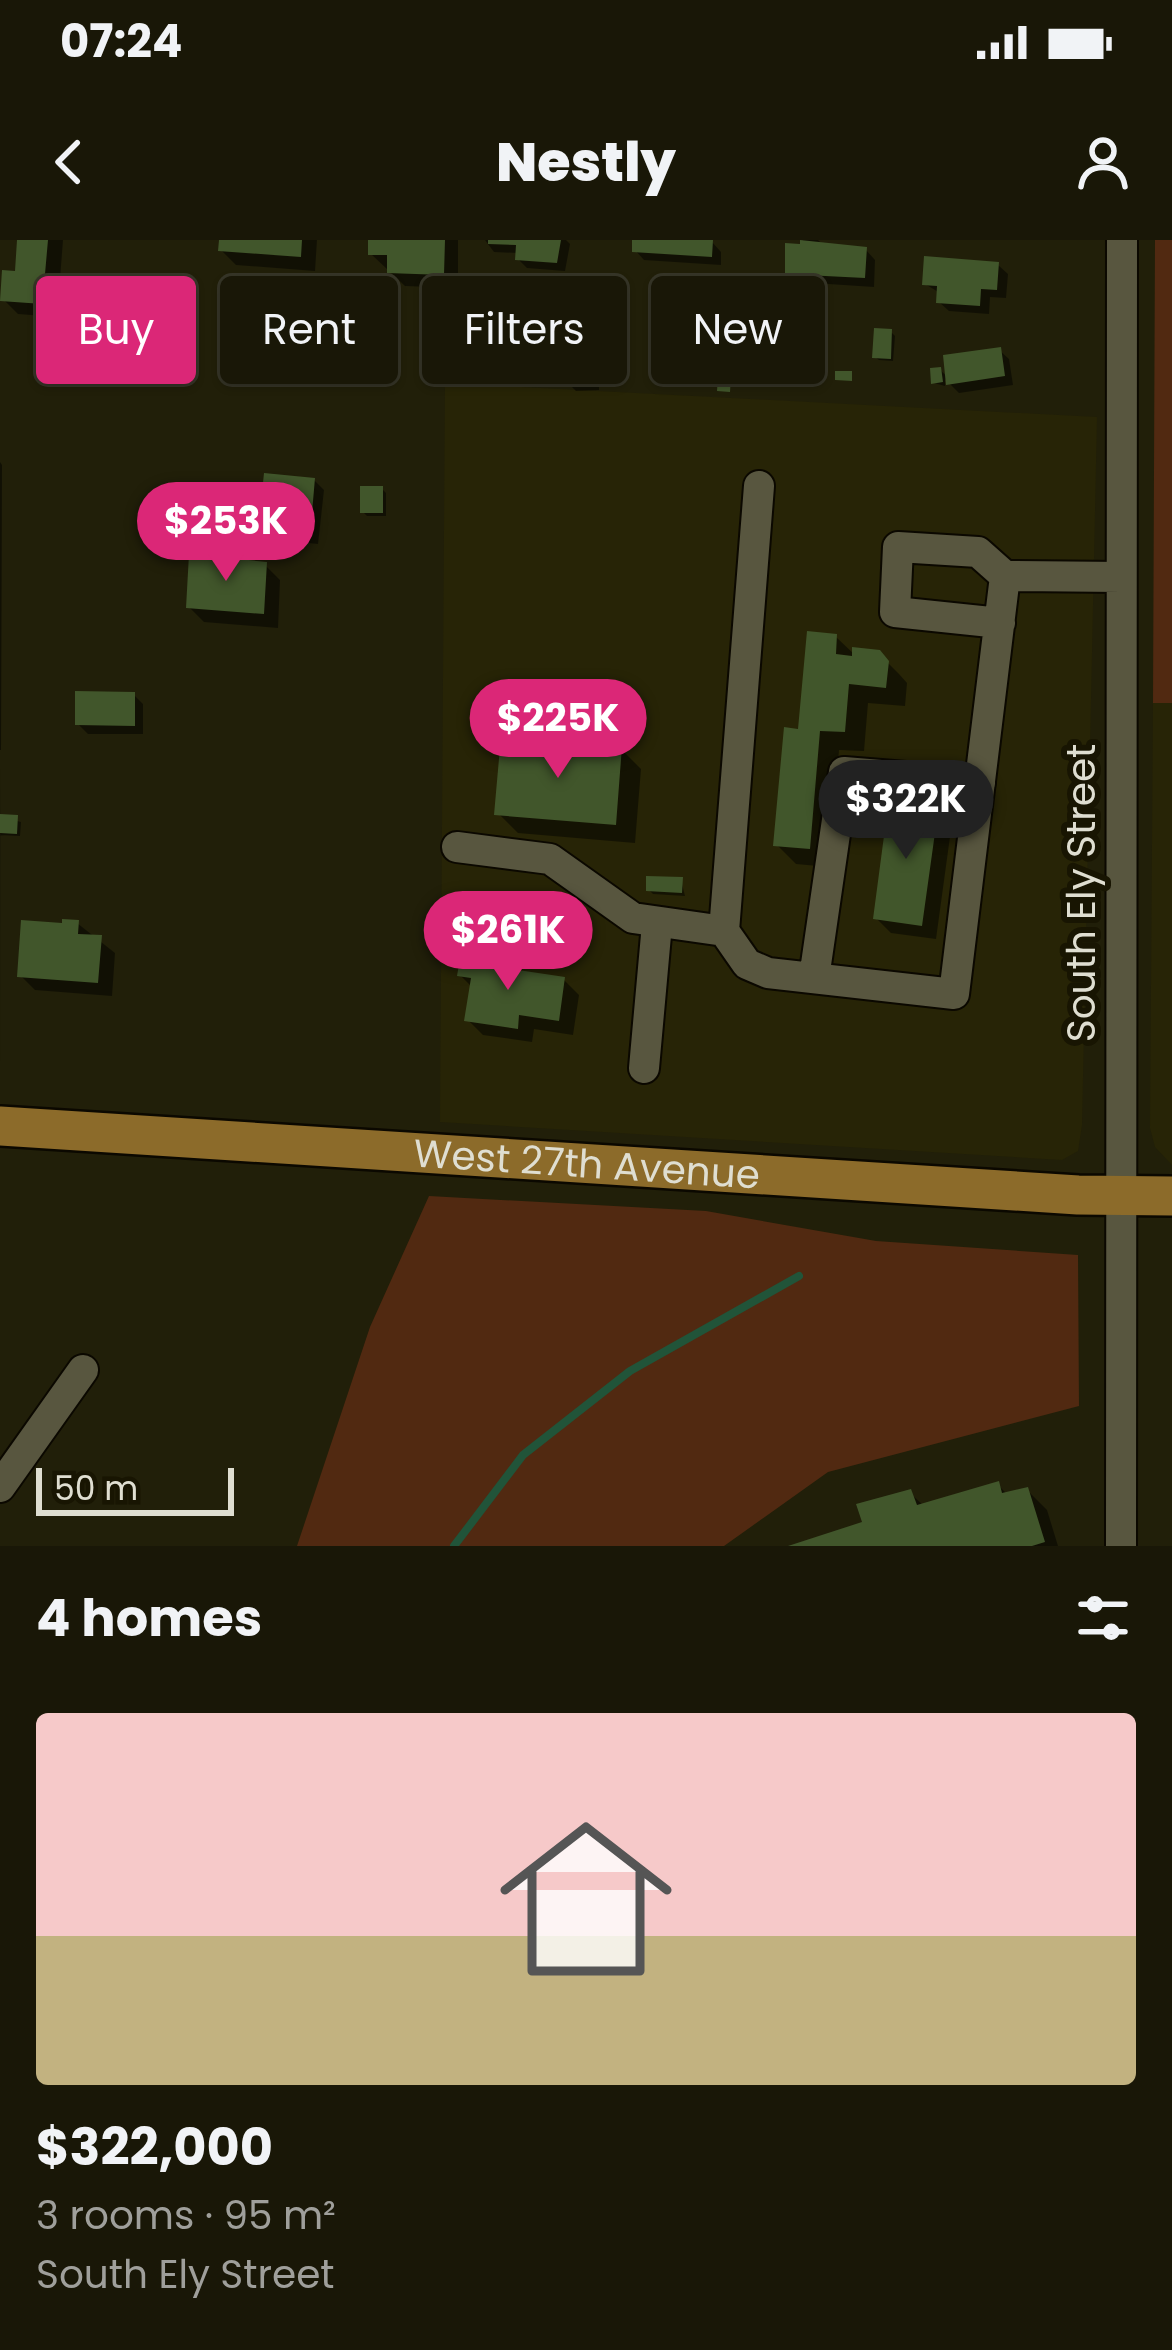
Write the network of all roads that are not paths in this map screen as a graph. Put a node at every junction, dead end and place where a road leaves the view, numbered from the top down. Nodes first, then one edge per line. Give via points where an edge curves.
1 (1122, 240) edge
2 (759, 486) dead end
3 (1006, 576) junction
4 (1121, 577) junction
5 (1000, 623) junction
6 (980, 783) junction
7 (457, 847) dead end
8 (657, 924) junction
9 (724, 931) junction
10 (814, 978) junction
11 (644, 1068) dead end
12 (0, 1126) edge
13 (1119, 1195) junction
14 (1172, 1196) edge
15 (83, 1370) dead end
16 (0, 1487) edge
17 (1120, 1546) edge

1 - 4 street, South Ely Street
2 - 9 street
3 - 4 street
3 - 5 street
3 - 5 street via 978,552 898,547 895,612
4 - 13 street, South Ely Street
5 - 6 street
6 - 10 street via 844,772
6 - 10 street via 954,994
7 - 8 street via 550,859 633,918
8 - 9 street
8 - 11 street
9 - 10 street via 747,964
12 - 13 main road, West 27th Avenue
13 - 14 main road, West 27th Avenue
13 - 17 street, South Ely Street
15 - 16 street

